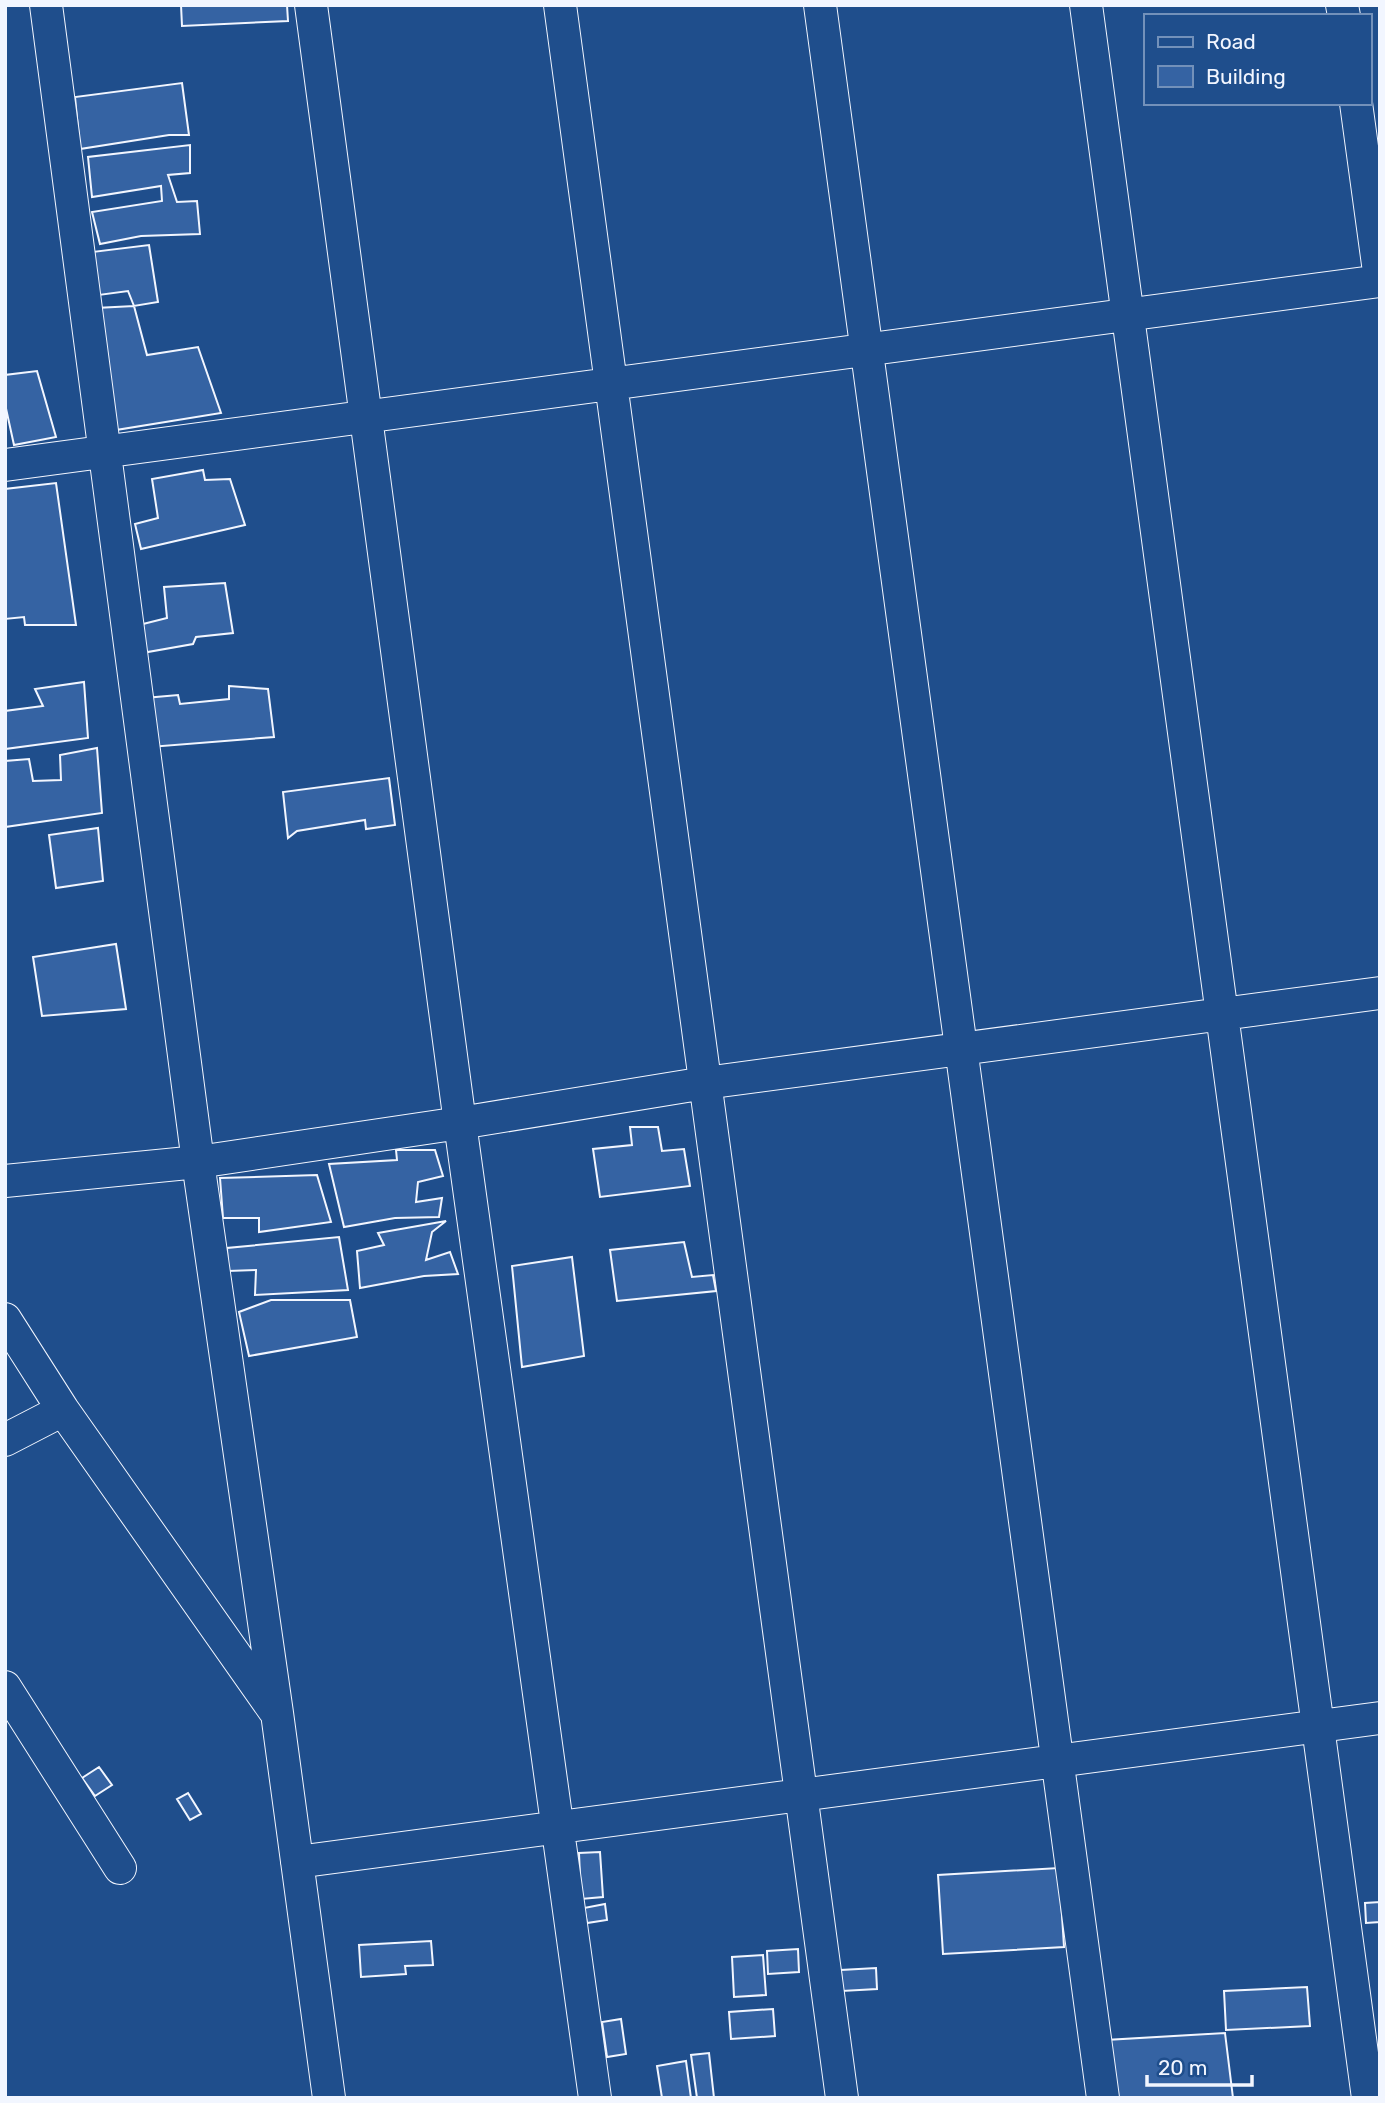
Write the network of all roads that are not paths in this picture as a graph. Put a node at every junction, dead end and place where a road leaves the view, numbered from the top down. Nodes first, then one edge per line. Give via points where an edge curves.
1 (46, 5) edge
2 (310, 5) edge
3 (559, 5) edge
4 (820, 5) edge
5 (1086, 5) edge
6 (1356, 105) edge
7 (1380, 280) edge
8 (1128, 315) junction
9 (867, 350) junction
10 (611, 384) junction
11 (366, 417) junction
12 (106, 451) junction
13 (5, 465) edge
14 (1380, 993) edge
15 (1222, 1014) junction
16 (962, 1048) junction
17 (705, 1083) junction
18 (460, 1123) junction
19 (198, 1162) junction
20 (5, 1181) edge
21 (5, 1319) edge
22 (63, 1410) junction
23 (5, 1440) edge
24 (5, 1687) edge
25 (277, 1713) junction
26 (1380, 1718) edge
27 (1318, 1726) junction
28 (1058, 1761) junction
29 (801, 1795) junction
30 (558, 1828) junction
31 (297, 1862) junction
32 (120, 1868) dead end
33 (329, 2098) edge
34 (595, 2098) edge
35 (842, 2098) edge
36 (1103, 2098) edge
37 (1367, 2098) edge

1 - 12 street
2 - 11 street
3 - 10 street
4 - 9 street
5 - 8 street
6 - 7 street
7 - 8 street
8 - 9 street
8 - 15 street
9 - 10 street
9 - 16 street
10 - 11 street
10 - 17 street
11 - 12 street
11 - 18 street
12 - 13 street
12 - 19 street
14 - 15 street
15 - 16 street
15 - 27 street
16 - 17 street
16 - 28 street
17 - 18 street
17 - 29 street
18 - 19 street
18 - 30 street
19 - 20 street
19 - 25 street
21 - 22 street
22 - 23 street
22 - 25 street
24 - 32 street
25 - 31 street
26 - 27 street
27 - 28 street
27 - 37 street
28 - 29 street
28 - 36 street
29 - 30 street
29 - 35 street
30 - 31 street
30 - 34 street
31 - 33 street

